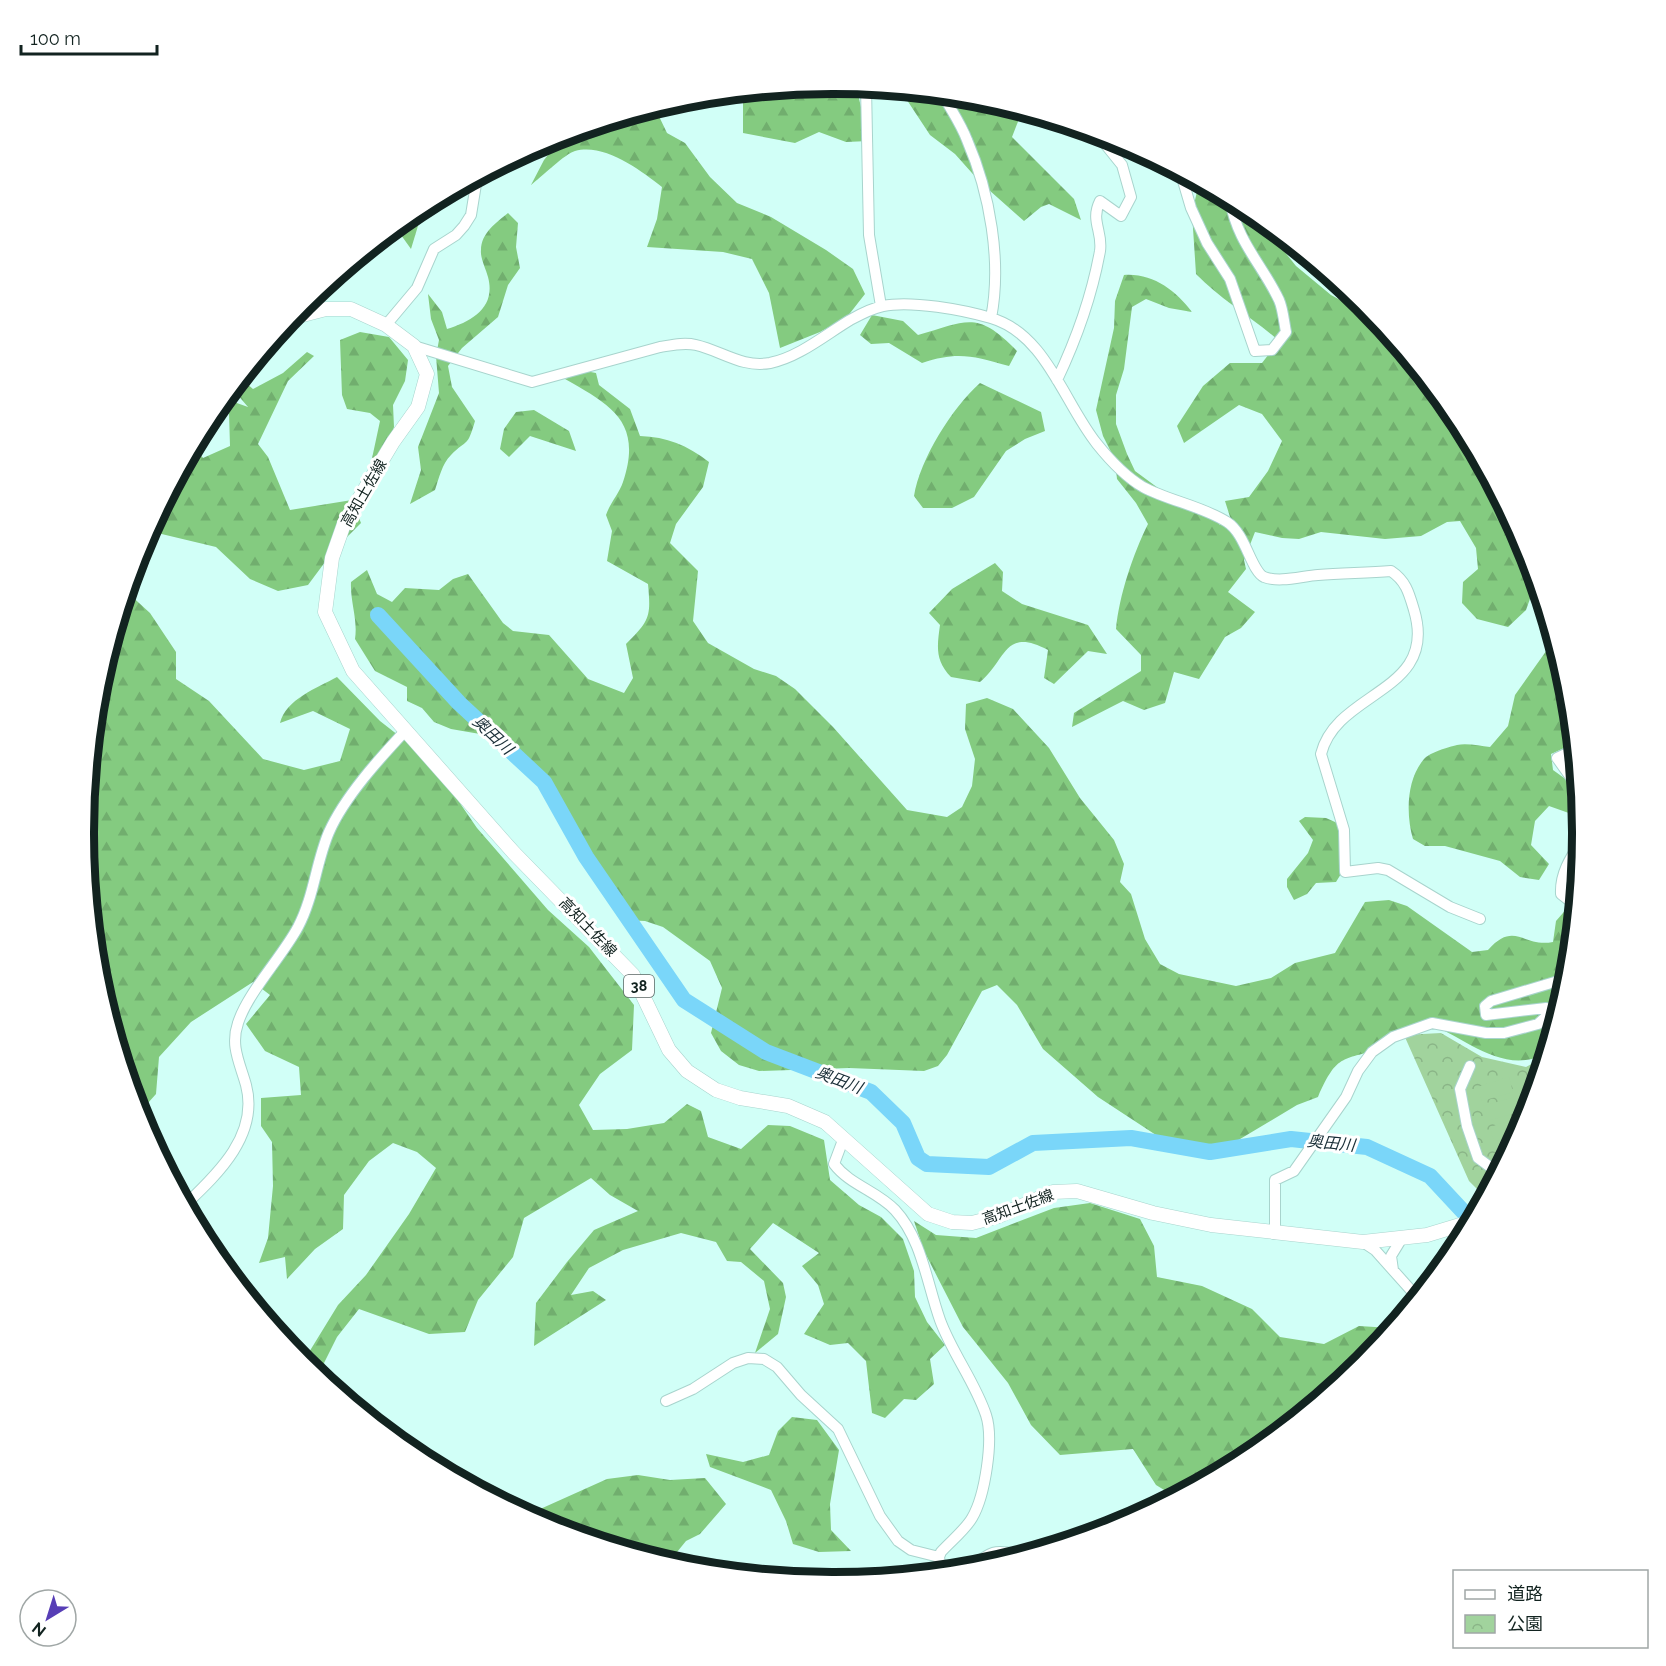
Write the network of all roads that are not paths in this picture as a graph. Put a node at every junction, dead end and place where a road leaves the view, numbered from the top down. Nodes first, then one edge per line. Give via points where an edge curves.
1 (866, 95) edge
2 (948, 104) edge
3 (1108, 148) edge
4 (1184, 183) edge
5 (476, 187) edge
6 (1233, 213) edge
7 (881, 306) junction
8 (309, 313) edge
9 (991, 318) junction
10 (386, 325) junction
11 (414, 346) junction
12 (1056, 380) junction
13 (406, 730) junction
14 (1567, 753) edge
15 (1569, 775) edge
16 (1571, 859) edge
17 (1566, 867) junction
18 (1571, 867) edge
19 (1568, 900) edge
20 (1480, 919) dead end
21 (1556, 982) edge
22 (1549, 1011) edge
23 (1547, 1018) edge
24 (1470, 1066) dead end
25 (843, 1140) junction
26 (1491, 1168) edge
27 (191, 1199) edge
28 (1458, 1226) edge
29 (1275, 1233) junction
30 (1402, 1238) junction
31 (1364, 1242) junction
32 (1393, 1270) junction
33 (1412, 1291) edge
34 (666, 1401) dead end
35 (939, 1557) junction
36 (940, 1563) edge

1 - 7 street via 869,235
2 - 9 street via 968,141 995,251
3 - 12 street via 1122,165 1131,197 1121,216 1100,201 1094,213 1100,250 1072,350
4 - 6 street via 1207,243 1230,279 1256,351 1272,350 1286,332 1280,302 1249,253
5 - 10 street via 471,215 464,226 434,249 417,288
7 - 9 street via 928,307
7 - 11 street via 771,363 735,360 696,345 681,344 532,382
8 - 10 main road, 高知土佐線 / 38 via 351,309
9 - 12 street via 1028,342 1045,360
10 - 11 main road, 高知土佐線 / 38
11 - 13 main road, 高知土佐線 / 38 via 427,374 418,407 344,524 332,558 325,612 352,670
12 - 20 street via 1091,436 1119,468 1143,487 1227,522 1241,534 1264,577 1286,579 1391,571 1402,579 1419,627 1419,641 1410,663 1396,681 1349,710 1324,742 1321,754 1344,830 1345,872 1388,870 1450,907
13 - 25 main road, 高知土佐線 / 38 via 514,853 633,975 669,1050 687,1071 716,1090 788,1106 825,1122
13 - 27 street via 382,755 329,832 300,925 237,1024 236,1061 246,1084 249,1116 235,1149
14 - 15 street via 1557,758
16 - 17 street
17 - 18 street
17 - 19 street via 1561,894
21 - 22 street via 1485,1006 1486,1015
23 - 29 street via 1504,1033 1432,1023 1393,1036 1372,1052 1310,1150 1294,1171 1275,1180
24 - 26 street via 1460,1089 1467,1126 1478,1158
25 - 29 main road, 高知土佐線 / 38 via 928,1214 951,1222 972,1223 999,1216 1053,1192 1077,1191 1153,1213
25 - 35 street via 834,1164 843,1176 875,1192 901,1219 921,1257 949,1341 988,1423 989,1449 978,1505
28 - 30 main road, 高知土佐線 / 38
29 - 31 main road, 高知土佐線 / 38
30 - 31 main road, 高知土佐線 / 38
30 - 32 street via 1391,1256
31 - 32 street
32 - 33 street
34 - 35 street via 733,1363 748,1358 764,1359 777,1367 838,1429 880,1516 898,1540 911,1550
35 - 36 street

